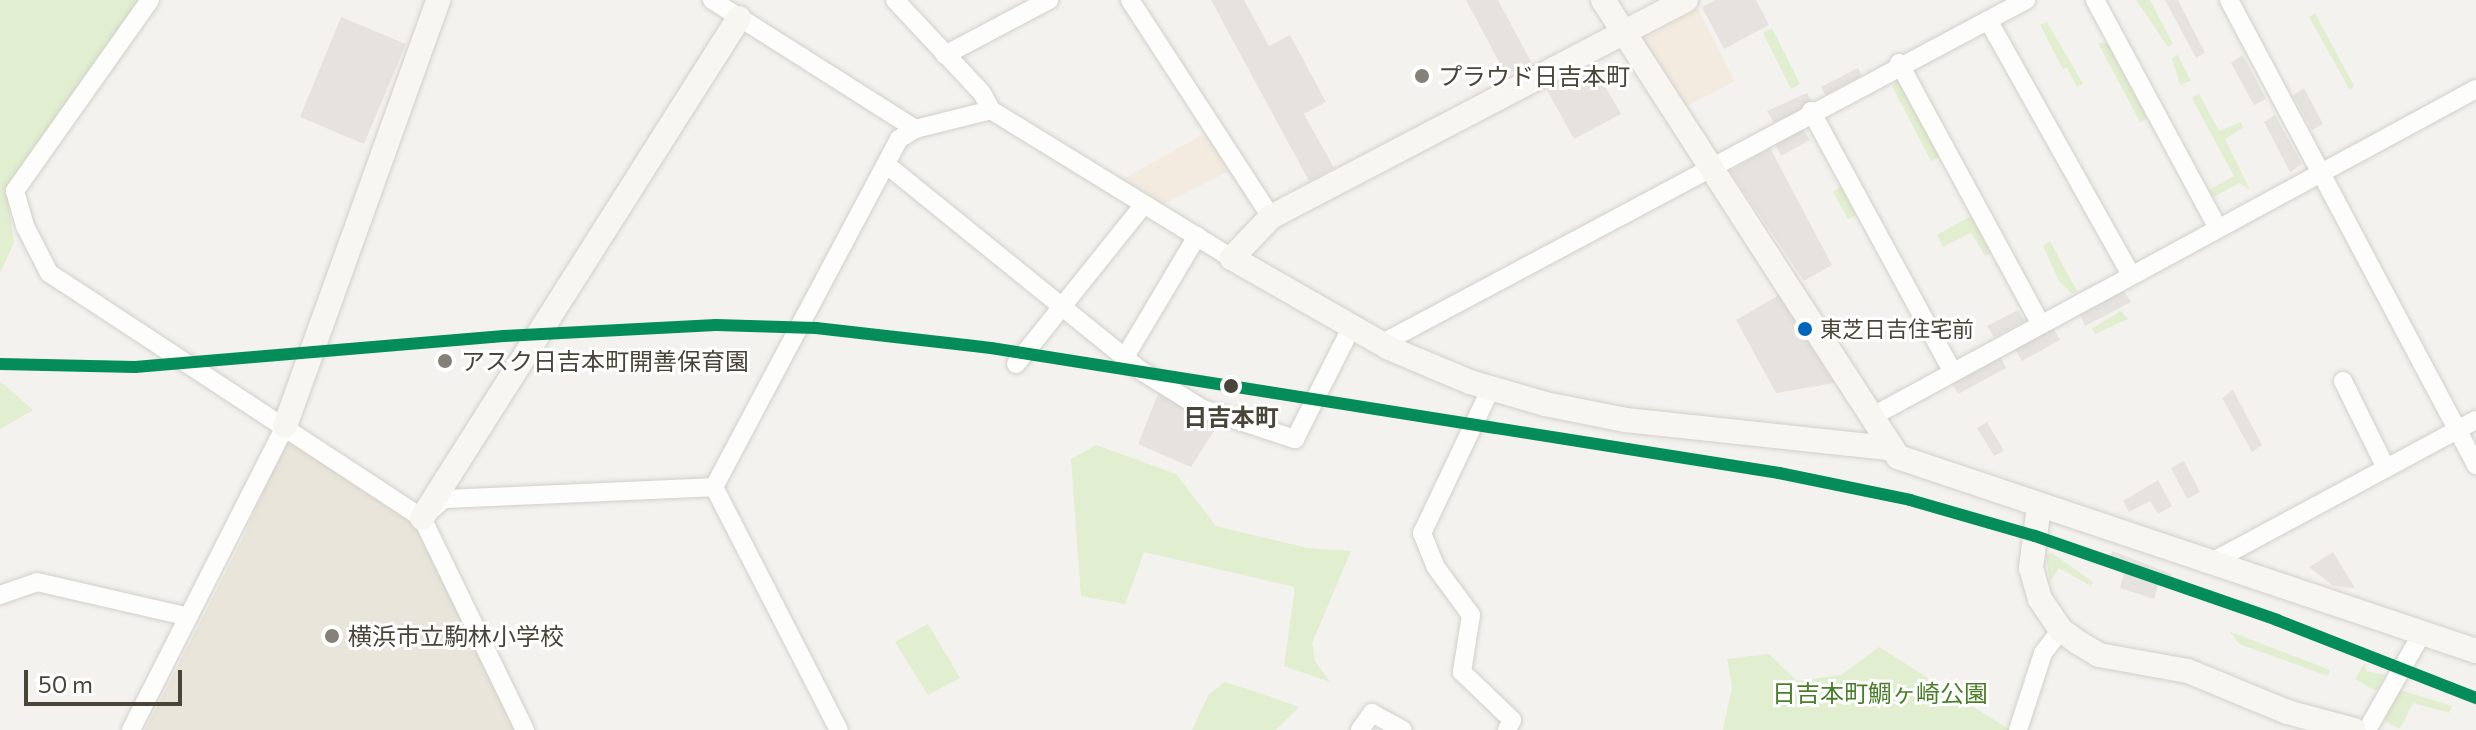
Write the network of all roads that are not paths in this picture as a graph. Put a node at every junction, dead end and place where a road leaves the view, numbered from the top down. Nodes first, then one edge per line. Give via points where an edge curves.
1 (150, 0) edge
2 (438, 0) edge
3 (712, 0) edge
4 (895, 0) edge
5 (1049, 0) edge
6 (1130, 0) edge
7 (1603, 0) edge
8 (1686, 0) edge
9 (2026, 0) edge
10 (2095, 0) edge
11 (2229, 0) edge
12 (739, 18) junction
13 (1988, 20) junction
14 (1625, 32) junction
15 (945, 55) junction
16 (1899, 63) junction
17 (2476, 89) edge
18 (991, 110) junction
19 (1811, 111) junction
20 (915, 129) junction
21 (887, 165) junction
22 (1712, 168) junction
23 (2319, 173) junction
24 (1144, 204) junction
25 (1271, 217) junction
26 (2218, 228) junction
27 (1197, 236) junction
28 (1232, 258) junction
29 (2131, 275) junction
30 (1061, 307) junction
31 (2041, 324) junction
32 (1351, 328) junction
33 (1381, 344) junction
34 (1125, 357) junction
35 (1016, 364) dead end
36 (1953, 372) junction
37 (2343, 381) dead end
38 (1491, 388) junction
39 (1873, 416) junction
40 (2476, 420) edge
41 (285, 426) junction
42 (2457, 430) junction
43 (1888, 448) junction
44 (2476, 465) edge
45 (2386, 468) junction
46 (714, 487) junction
47 (2039, 506) junction
48 (422, 518) junction
49 (2210, 563) junction
50 (0, 595) edge
51 (186, 616) junction
52 (2061, 630) junction
53 (2422, 633) junction
54 (2476, 651) edge
55 (131, 730) edge
56 (525, 730) edge
57 (839, 730) edge
58 (1360, 730) edge
59 (1403, 730) edge
60 (1507, 730) edge
61 (2018, 730) edge
62 (2354, 730) edge
63 (2367, 730) edge

1 - 41 street via 15,191 25,226 49,273
2 - 41 street
3 - 12 street
4 - 15 street
5 - 15 street
6 - 25 street
7 - 14 street
8 - 14 street
9 - 13 street
10 - 26 street
11 - 23 street
12 - 20 street
12 - 48 street
13 - 16 street
13 - 29 street
14 - 22 street
14 - 25 street
15 - 18 street via 982,93
16 - 19 street
16 - 31 street
17 - 23 street
18 - 20 street
18 - 24 street
19 - 22 street
19 - 36 street
20 - 21 street via 899,139
21 - 30 street
21 - 46 street
22 - 33 street
22 - 39 street
23 - 26 street
23 - 42 street
24 - 27 street
24 - 30 street
25 - 28 street
26 - 29 street
27 - 28 street
27 - 34 street
28 - 32 street
29 - 31 street
30 - 34 street
30 - 35 street
31 - 36 street
32 - 33 street
32 - 34 street via 1295,439 1203,409
33 - 38 street
36 - 39 street
37 - 45 street
38 - 43 street via 1626,420
38 - 60 street via 1422,533 1435,566 1471,615 1462,672 1512,720
39 - 43 street
40 - 42 street
41 - 48 street
41 - 51 street
42 - 44 street
42 - 45 street
43 - 47 street via 1913,465
45 - 49 street
46 - 48 street via 444,499
46 - 57 street
47 - 49 street
47 - 52 street via 2031,568 2040,599
48 - 56 street
49 - 53 street
50 - 51 street via 37,582
51 - 55 street
52 - 61 street via 2043,653
52 - 62 street via 2099,655 2188,671 2259,702
53 - 54 street
53 - 63 street
58 - 59 street via 1372,713

